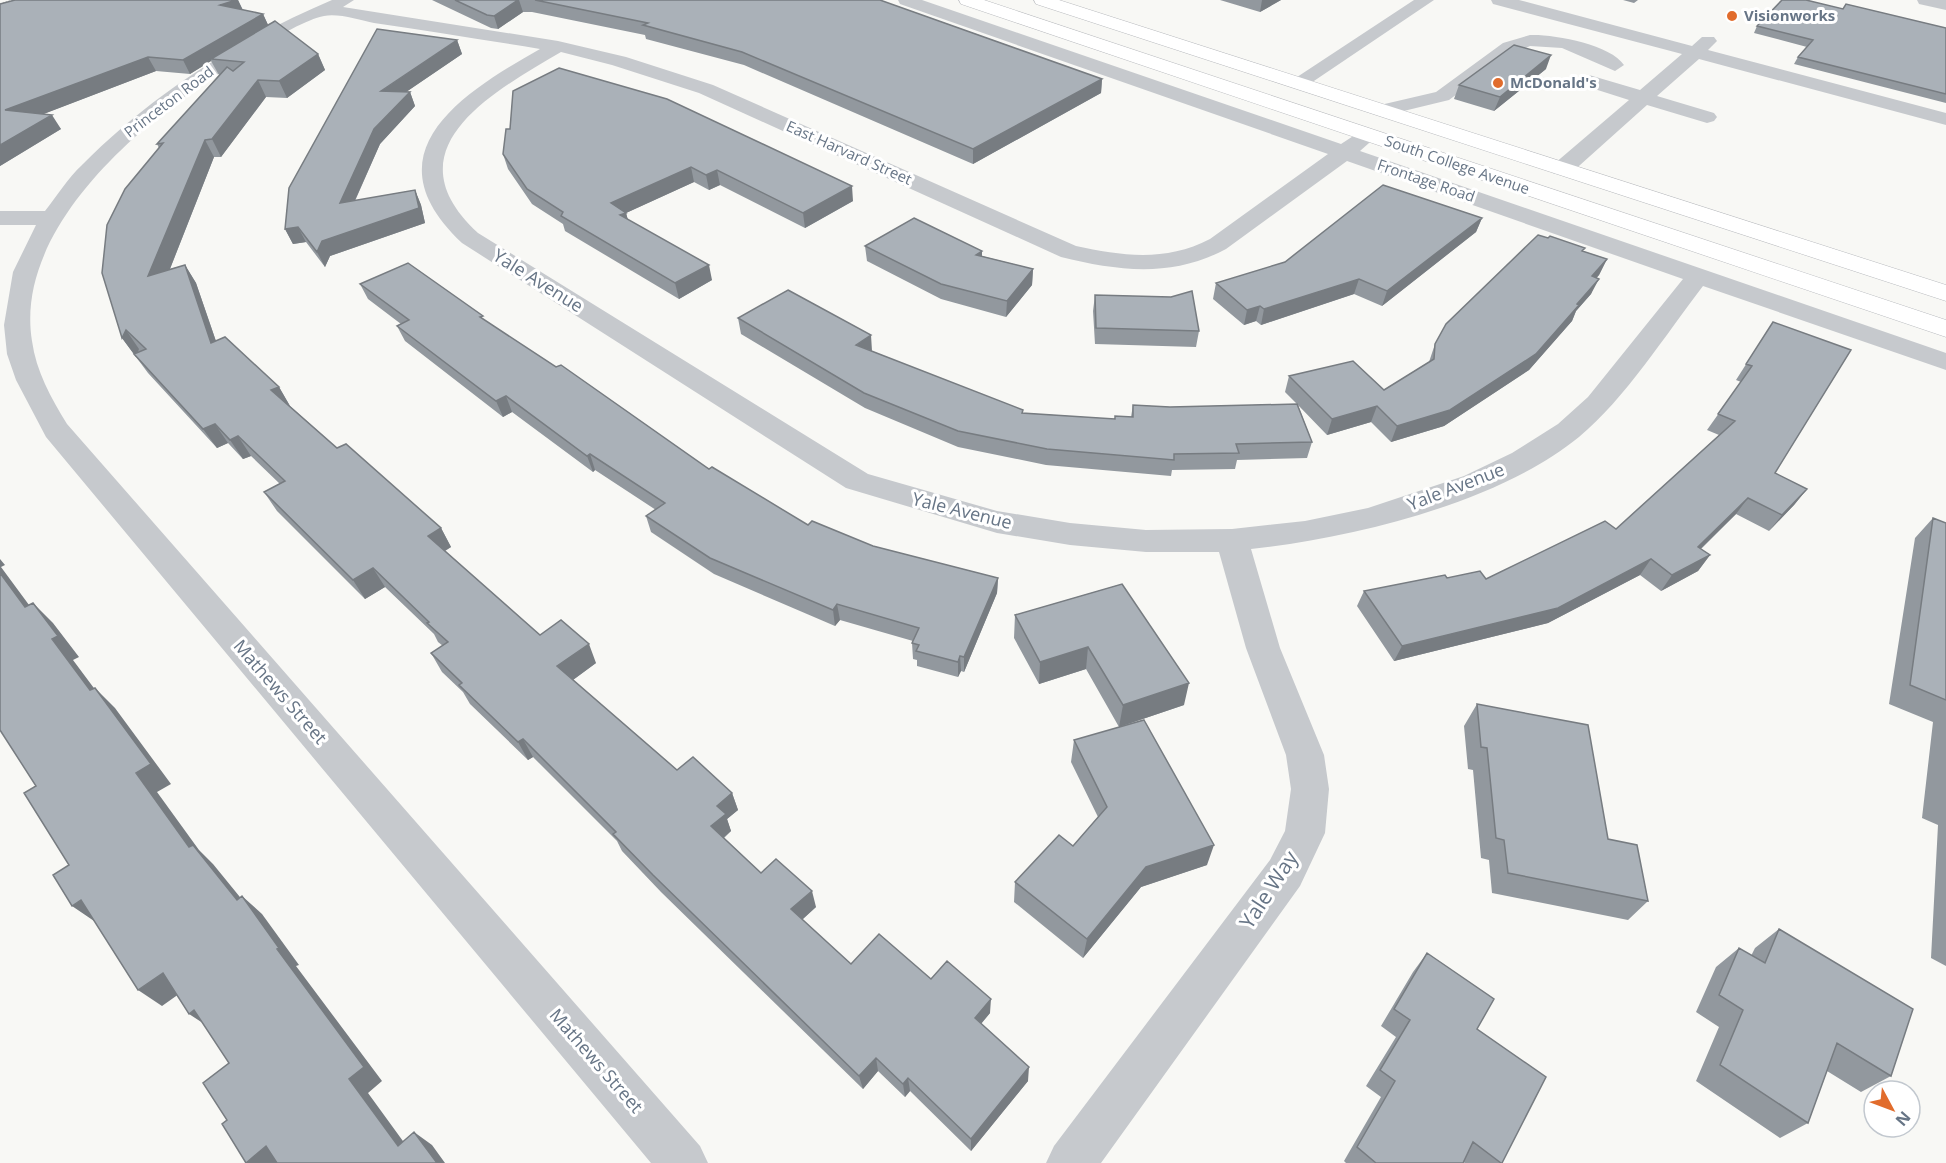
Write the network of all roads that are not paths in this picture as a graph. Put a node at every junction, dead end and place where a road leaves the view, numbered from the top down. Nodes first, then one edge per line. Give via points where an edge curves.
1 (293, 0) edge
2 (346, 0) edge
3 (906, 0) edge
4 (967, 0) edge
5 (1042, 0) edge
6 (1426, 0) edge
7 (1924, 0) edge
8 (1493, 5) edge
9 (1946, 5) edge
10 (322, 9) junction
11 (1712, 38) dead end
12 (558, 46) junction
13 (1694, 53) junction
14 (1615, 65) junction
15 (1298, 83) junction
16 (1643, 98) junction
17 (1383, 110) junction
18 (1707, 117) dead end
19 (1946, 119) edge
20 (1368, 135) junction
21 (1344, 152) junction
22 (1439, 159) junction
23 (1562, 169) junction
24 (0, 218) edge
25 (48, 218) junction
26 (1697, 277) junction
27 (1946, 293) edge
28 (8, 326) edge
29 (1946, 330) edge
30 (1946, 362) edge
31 (1232, 540) junction
32 (683, 1163) edge
33 (1071, 1163) edge

1 - 10 street, East Harvard Street
2 - 10 street, Princeton Road
3 - 21 street, Frontage Road
4 - 20 highway, South College Avenue
5 - 15 highway, South College Avenue
6 - 15 street
7 - 9 street
8 - 13 street
8 - 14 street via 1615,47 1626,57
10 - 12 street, East Harvard Street
10 - 25 street, Princeton Road via 234,55 156,108 100,159
11 - 13 street
12 - 21 street, East Harvard Street via 706,89 1069,252 1121,263 1152,263 1202,253
12 - 31 street, Yale Avenue via 475,98 443,134 432,174 436,197 448,217 470,238 857,481 997,522 1070,534 1146,541
13 - 16 street
13 - 19 street
14 - 16 street via 1589,81
14 - 17 street via 1595,53 1555,42 1516,43 1449,93
15 - 17 highway, South College Avenue
16 - 18 street
16 - 23 street
17 - 23 highway, South College Avenue
20 - 21 street, East Harvard Street
20 - 22 highway, South College Avenue
21 - 26 street, Frontage Road
22 - 23 highway via 1454,155 1518,170
22 - 29 highway, South College Avenue
23 - 27 highway, South College Avenue
24 - 25 street
25 - 28 street, Mathews Street via 30,255
26 - 30 street, Frontage Road
26 - 31 street, Yale Avenue via 1598,403 1568,431 1522,460 1475,483 1372,518 1305,532
28 - 32 street, Mathews Street via 35,396 56,430
31 - 33 street, Yale Way via 1263,648 1305,755 1310,789 1305,833 1285,873

